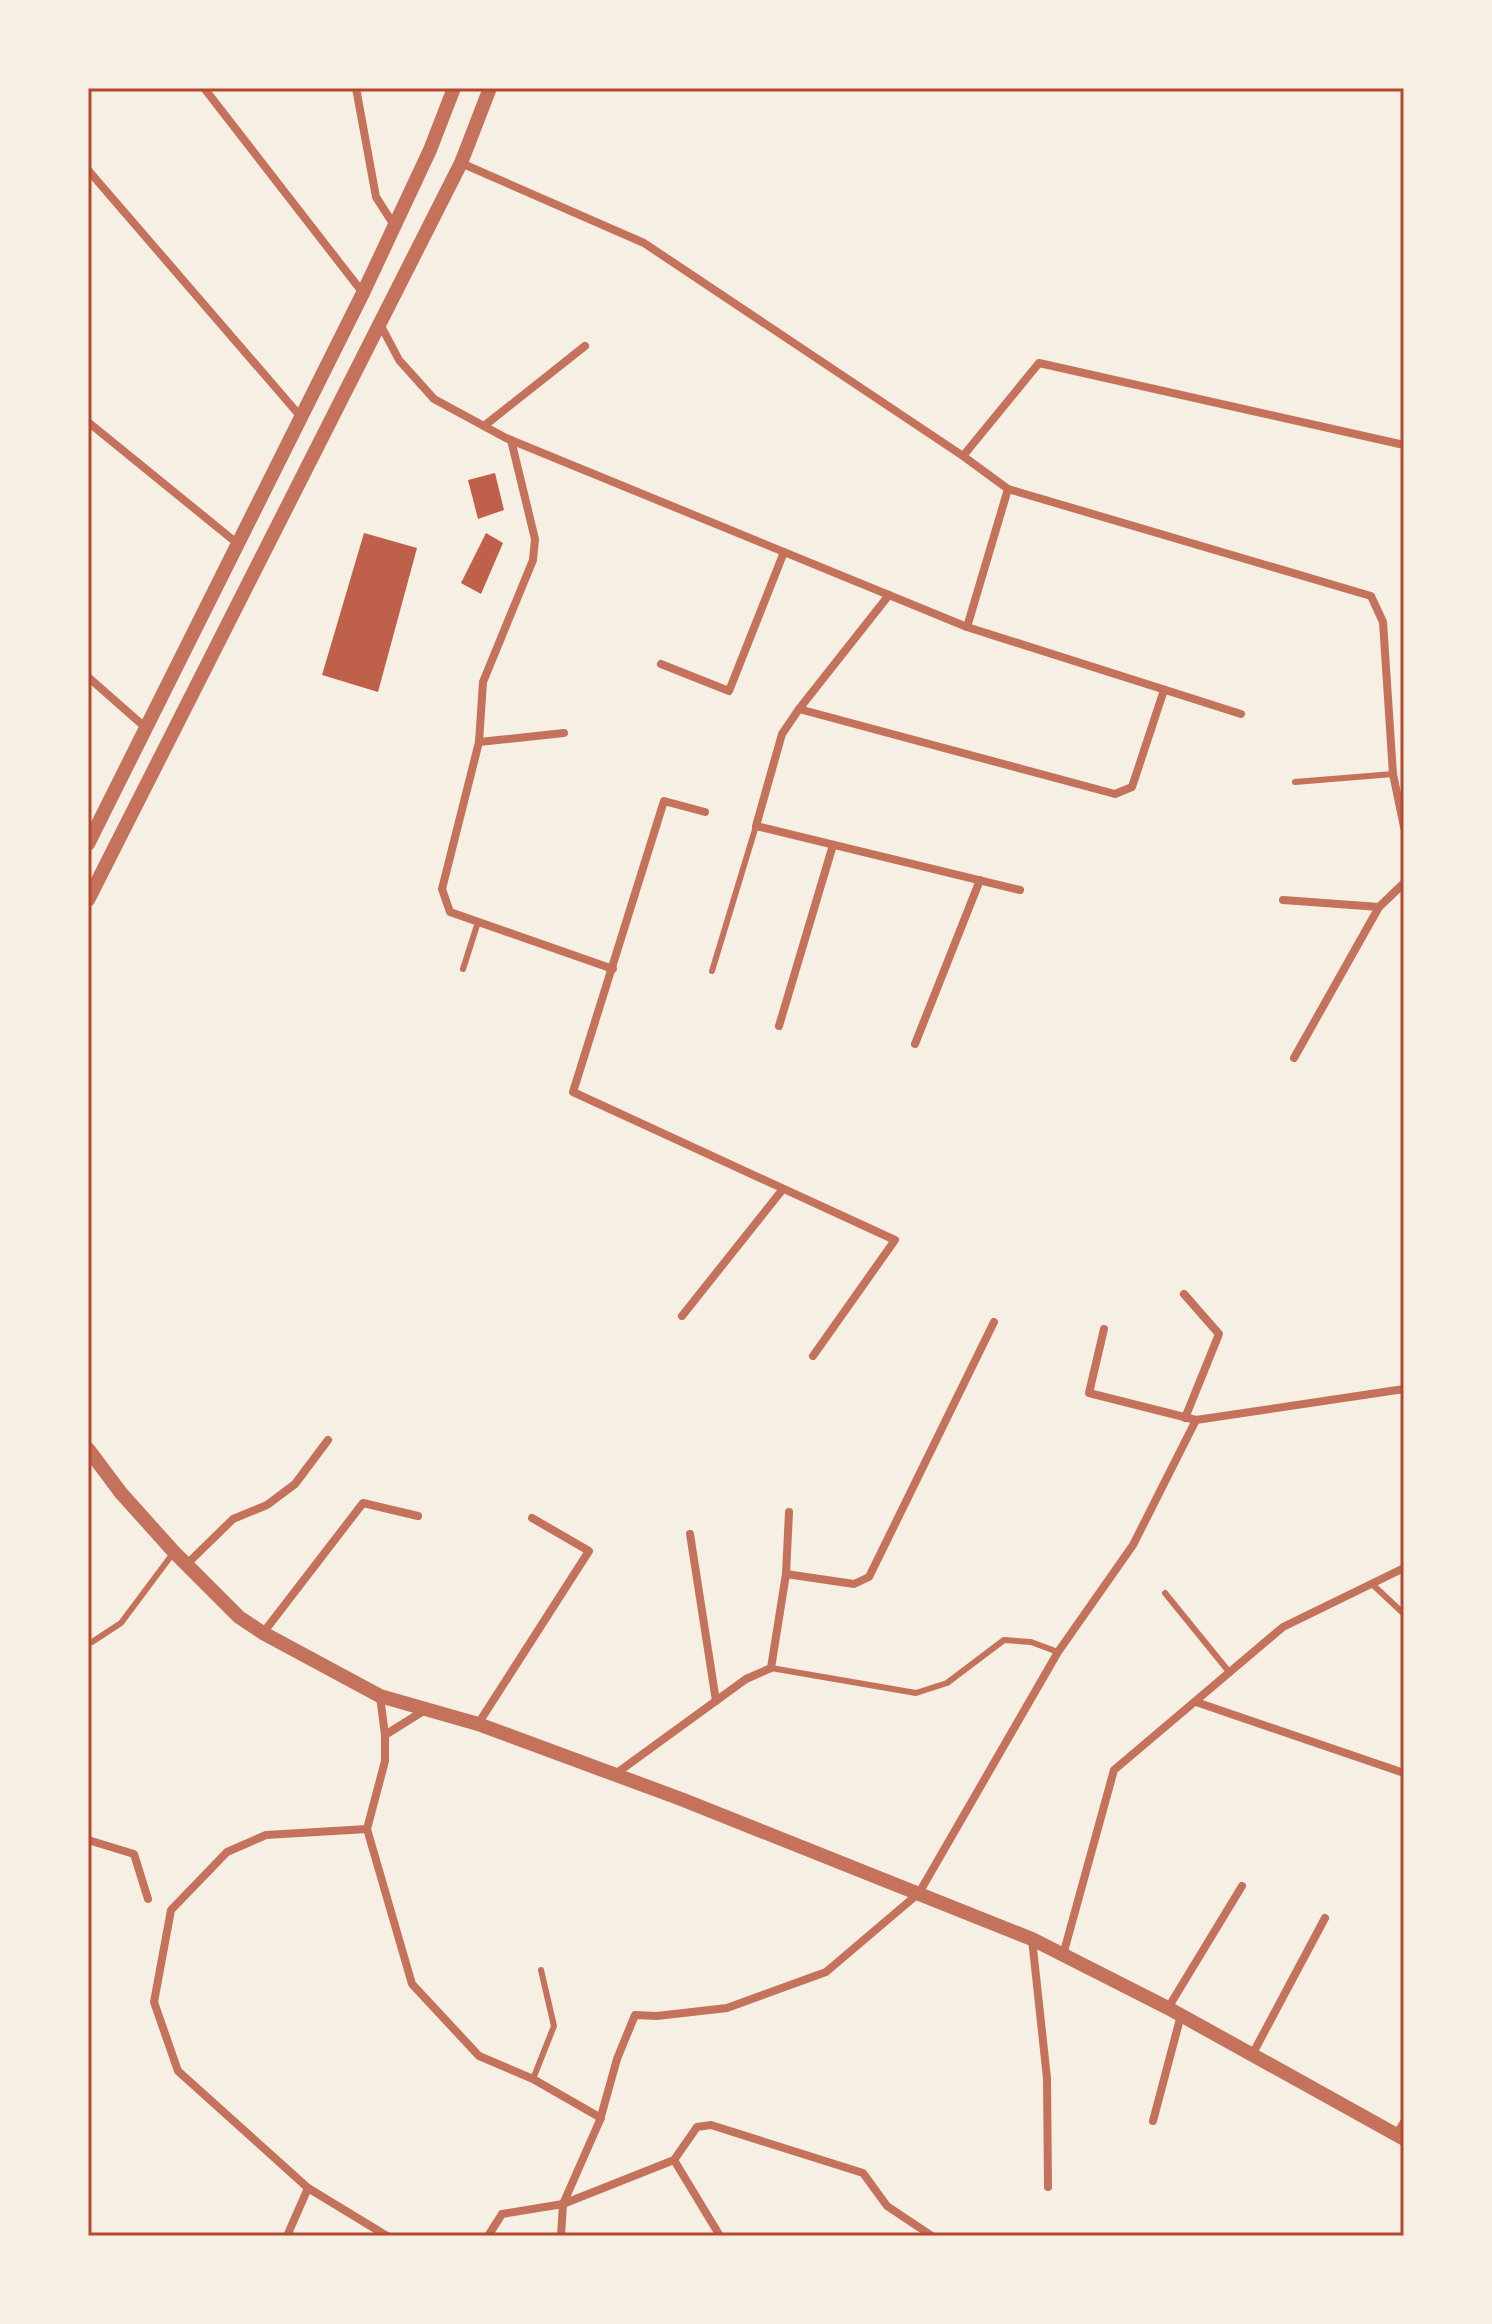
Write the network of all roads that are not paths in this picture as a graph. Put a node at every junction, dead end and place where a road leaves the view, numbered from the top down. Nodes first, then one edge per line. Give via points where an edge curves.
1 (204, 88) edge
2 (356, 88) edge
3 (454, 88) edge
4 (490, 88) edge
5 (461, 163) junction
6 (88, 170) edge
7 (394, 226) junction
8 (363, 293) junction
9 (379, 324) junction
10 (585, 346) dead end
11 (301, 418) junction
12 (88, 422) edge
13 (484, 426) junction
14 (511, 440) junction
15 (1404, 445) edge
16 (963, 456) junction
17 (1008, 489) junction
18 (238, 544) junction
19 (784, 552) junction
20 (262, 556) junction
21 (889, 595) junction
22 (967, 627) junction
23 (661, 664) dead end
24 (88, 677) edge
25 (1164, 690) junction
26 (799, 709) junction
27 (1241, 714) dead end
28 (146, 728) junction
29 (564, 733) dead end
30 (479, 742) junction
31 (1393, 774) junction
32 (1295, 782) dead end
33 (705, 812) dead end
34 (756, 826) junction
35 (1404, 827) edge
36 (88, 844) edge
37 (833, 845) junction
38 (980, 880) junction
39 (1404, 883) edge
40 (1020, 890) dead end
41 (88, 900) edge
42 (1283, 900) dead end
43 (1379, 907) junction
44 (478, 922) junction
45 (463, 969) dead end
46 (613, 969) junction
47 (712, 971) dead end
48 (779, 1026) dead end
49 (915, 1044) dead end
50 (1294, 1058) dead end
51 (783, 1189) junction
52 (1184, 1294) dead end
53 (682, 1316) dead end
54 (994, 1322) dead end
55 (1104, 1329) dead end
56 (813, 1356) dead end
57 (1404, 1389) edge
58 (1185, 1418) junction
59 (1196, 1420) junction
60 (328, 1440) dead end
61 (88, 1449) edge
62 (789, 1512) dead end
63 (418, 1516) dead end
64 (532, 1518) dead end
65 (690, 1534) dead end
66 (174, 1552) junction
67 (186, 1565) junction
68 (1404, 1568) edge
69 (786, 1574) junction
70 (1372, 1584) junction
71 (1165, 1593) dead end
72 (1404, 1614) edge
73 (263, 1633) junction
74 (92, 1642) dead end
75 (1058, 1652) junction
76 (771, 1668) junction
77 (1230, 1673) junction
78 (380, 1696) junction
79 (716, 1701) junction
80 (1196, 1702) junction
81 (425, 1710) junction
82 (478, 1724) junction
83 (385, 1735) junction
84 (1404, 1773) edge
85 (613, 1776) junction
86 (367, 1829) junction
87 (88, 1840) edge
88 (1242, 1886) dead end
89 (919, 1893) junction
90 (148, 1899) dead end
91 (1325, 1918) dead end
92 (1032, 1939) junction
93 (1063, 1955) junction
94 (541, 1970) dead end
95 (1175, 2011) junction
96 (1252, 2055) junction
97 (533, 2079) junction
98 (601, 2118) junction
99 (1153, 2121) dead end
100 (1401, 2132) edge
101 (674, 2160) junction
102 (1048, 2187) dead end
103 (308, 2188) junction
104 (563, 2204) junction
105 (287, 2236) edge
106 (387, 2236) edge
107 (488, 2236) edge
108 (561, 2236) edge
109 (720, 2236) edge
110 (932, 2236) edge

1 - 8 street
2 - 7 street via 376,197
3 - 7 street
4 - 5 street
5 - 9 street
5 - 16 street via 644,243
6 - 11 street
7 - 8 street
8 - 11 street
9 - 13 street via 399,360 434,399
9 - 20 street
10 - 13 street
11 - 18 street
12 - 18 street
13 - 14 street
14 - 19 street
14 - 30 street via 535,539 533,560 483,682
15 - 16 street via 1039,363
16 - 17 street
17 - 22 street
17 - 31 street via 1371,596 1383,622
18 - 20 street
18 - 28 street
19 - 21 street
19 - 23 street via 729,691
20 - 41 street
21 - 22 street
21 - 26 street
22 - 25 street
24 - 28 street
25 - 26 street via 1132,787 1115,794
25 - 27 street
26 - 34 street via 782,734
28 - 36 street
29 - 30 street
30 - 44 street via 442,889 450,912
31 - 32 lane
31 - 35 street
33 - 46 street via 664,801
34 - 37 street
34 - 47 lane
37 - 38 street
37 - 48 street
38 - 40 street
38 - 49 street
39 - 43 street
42 - 43 street
43 - 50 street
44 - 45 lane
44 - 46 street
46 - 51 street via 573,1092
51 - 53 street
51 - 56 street via 895,1240
52 - 58 street via 1219,1334
54 - 69 street via 869,1577 854,1584
55 - 58 street via 1089,1393
57 - 59 street
58 - 59 street
59 - 75 street via 1133,1545
60 - 67 street via 295,1484 267,1505 233,1519
61 - 66 street
62 - 69 street
63 - 73 street via 363,1503
64 - 82 street via 589,1551
65 - 79 street
66 - 67 street
66 - 74 lane via 121,1623
67 - 73 street
68 - 70 street
69 - 76 street
70 - 72 lane
70 - 77 street via 1283,1627
71 - 77 lane
73 - 78 street
75 - 76 lane via 1004,1640 947,1683 916,1693
75 - 89 street
76 - 79 street
77 - 80 street
78 - 81 street
78 - 83 street
79 - 85 street
80 - 84 street
80 - 93 street via 1114,1770
81 - 82 street
81 - 83 street
82 - 85 street
83 - 86 street via 385,1761
85 - 89 street
86 - 97 street via 412,1984 479,2056
86 - 103 street via 266,1835 227,1852 171,1910 154,2002 178,2071
87 - 90 street via 134,1854
88 - 95 street
89 - 92 street
89 - 98 street via 826,1972 727,2008 635,2015
91 - 96 street
92 - 93 street
92 - 102 street via 1047,2078
93 - 95 street
94 - 97 lane via 554,2026
95 - 96 street
95 - 99 street
96 - 100 street
97 - 98 street
98 - 104 street
101 - 104 street
101 - 109 street
101 - 110 street via 697,2127 711,2125 863,2173 887,2206
103 - 105 street
103 - 106 street
104 - 107 street via 502,2214
104 - 108 street

